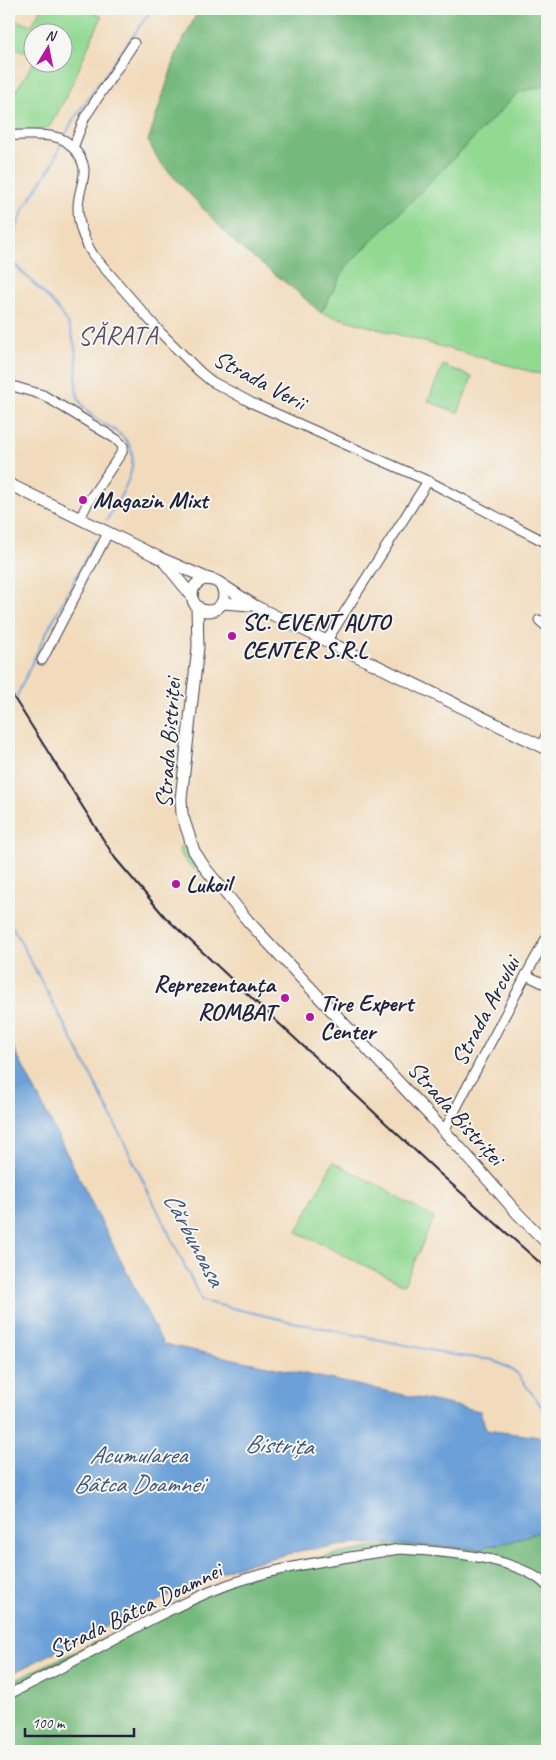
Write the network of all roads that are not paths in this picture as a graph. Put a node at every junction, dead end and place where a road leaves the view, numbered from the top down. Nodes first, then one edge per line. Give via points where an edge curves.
1 (134, 43) dead end
2 (9, 135) edge
3 (66, 142) junction
4 (9, 385) edge
5 (428, 481) junction
6 (9, 484) edge
7 (80, 519) junction
8 (108, 533) junction
9 (547, 543) edge
10 (160, 558) junction
11 (215, 581) junction
12 (195, 601) junction
13 (255, 606) junction
14 (217, 607) junction
15 (539, 620) dead end
16 (547, 627) edge
17 (327, 640) junction
18 (198, 648) junction
19 (42, 660) dead end
20 (547, 734) edge
21 (544, 748) edge
22 (547, 937) edge
23 (526, 975) junction
24 (547, 985) edge
25 (444, 1131) junction
26 (547, 1243) edge
27 (547, 1586) edge
28 (9, 1694) edge

1 - 3 street
2 - 3 street via 48,136
3 - 5 street, Strada Verii via 79,155 85,170 78,205 80,229 88,246 148,318 199,371 244,399
4 - 7 street via 43,395 123,446
5 - 9 street, Strada Verii
5 - 17 street
6 - 7 main road
7 - 8 main road
8 - 10 main road
8 - 19 street
10 - 11 main road
10 - 12 main road
11 - 12 main road via 207,579 198,583 193,591
11 - 13 main road
11 - 14 main road via 223,590 224,599
12 - 14 main road via 204,610
12 - 18 main road, Strada Bistriței
13 - 14 main road
13 - 17 main road
14 - 18 main road, Strada Bistriței via 204,625
15 - 16 street
17 - 21 main road
18 - 25 main road, Strada Bistriței via 181,799 182,814 194,851 248,921
20 - 21 street
22 - 23 street, Strada Arcului
23 - 24 street
23 - 25 street, Strada Arcului
25 - 26 main road, Strada Bistriței
27 - 28 street, Strada Bâtca Doamnei via 521,1568 490,1559 399,1549 325,1560 227,1585 171,1610

